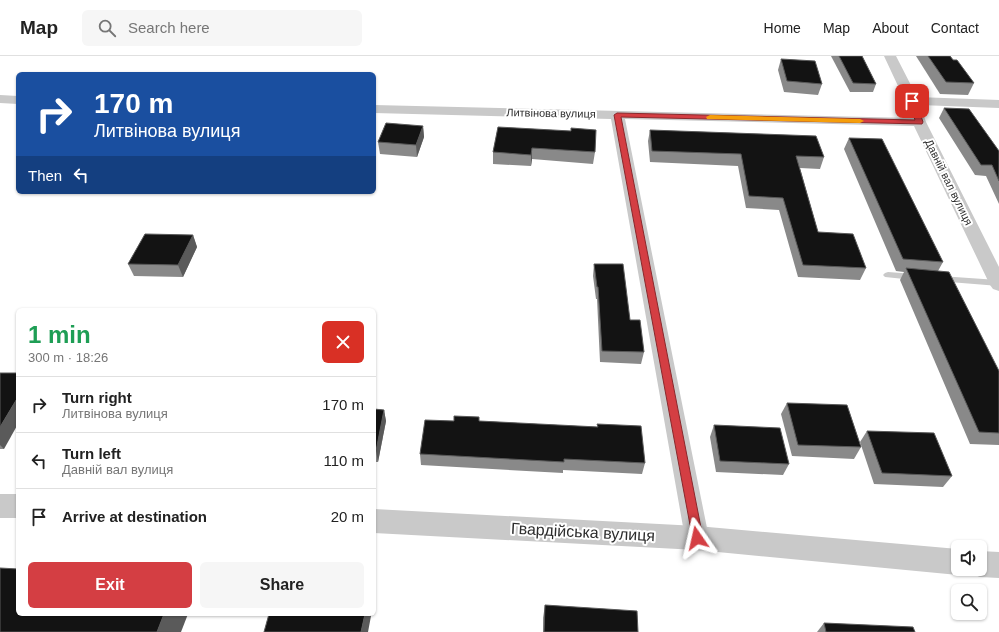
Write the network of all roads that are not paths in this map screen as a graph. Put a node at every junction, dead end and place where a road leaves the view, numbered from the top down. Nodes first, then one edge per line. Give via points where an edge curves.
1 (890, 56) edge
2 (0, 99) edge
3 (16, 100) edge
4 (912, 101) junction
5 (999, 104) edge
6 (376, 109) edge
7 (617, 115) junction
8 (920, 122) junction
9 (888, 275) dead end
10 (998, 284) edge
11 (0, 506) edge
12 (16, 506) edge
13 (376, 521) edge
14 (697, 538) junction
15 (951, 561) edge
16 (987, 565) edge
17 (999, 566) edge

1 - 4 street, Давній вал вулиця
2 - 3 street
4 - 5 street
4 - 8 street, Давній вал вулиця
6 - 7 street, Литвінова вулиця
7 - 8 street, Литвінова вулиця
7 - 14 street
8 - 10 street, Давній вал вулиця
9 - 10 lane
11 - 12 street
13 - 14 street, Гвардійська вулиця
14 - 15 street, Гвардійська вулиця
16 - 17 street

